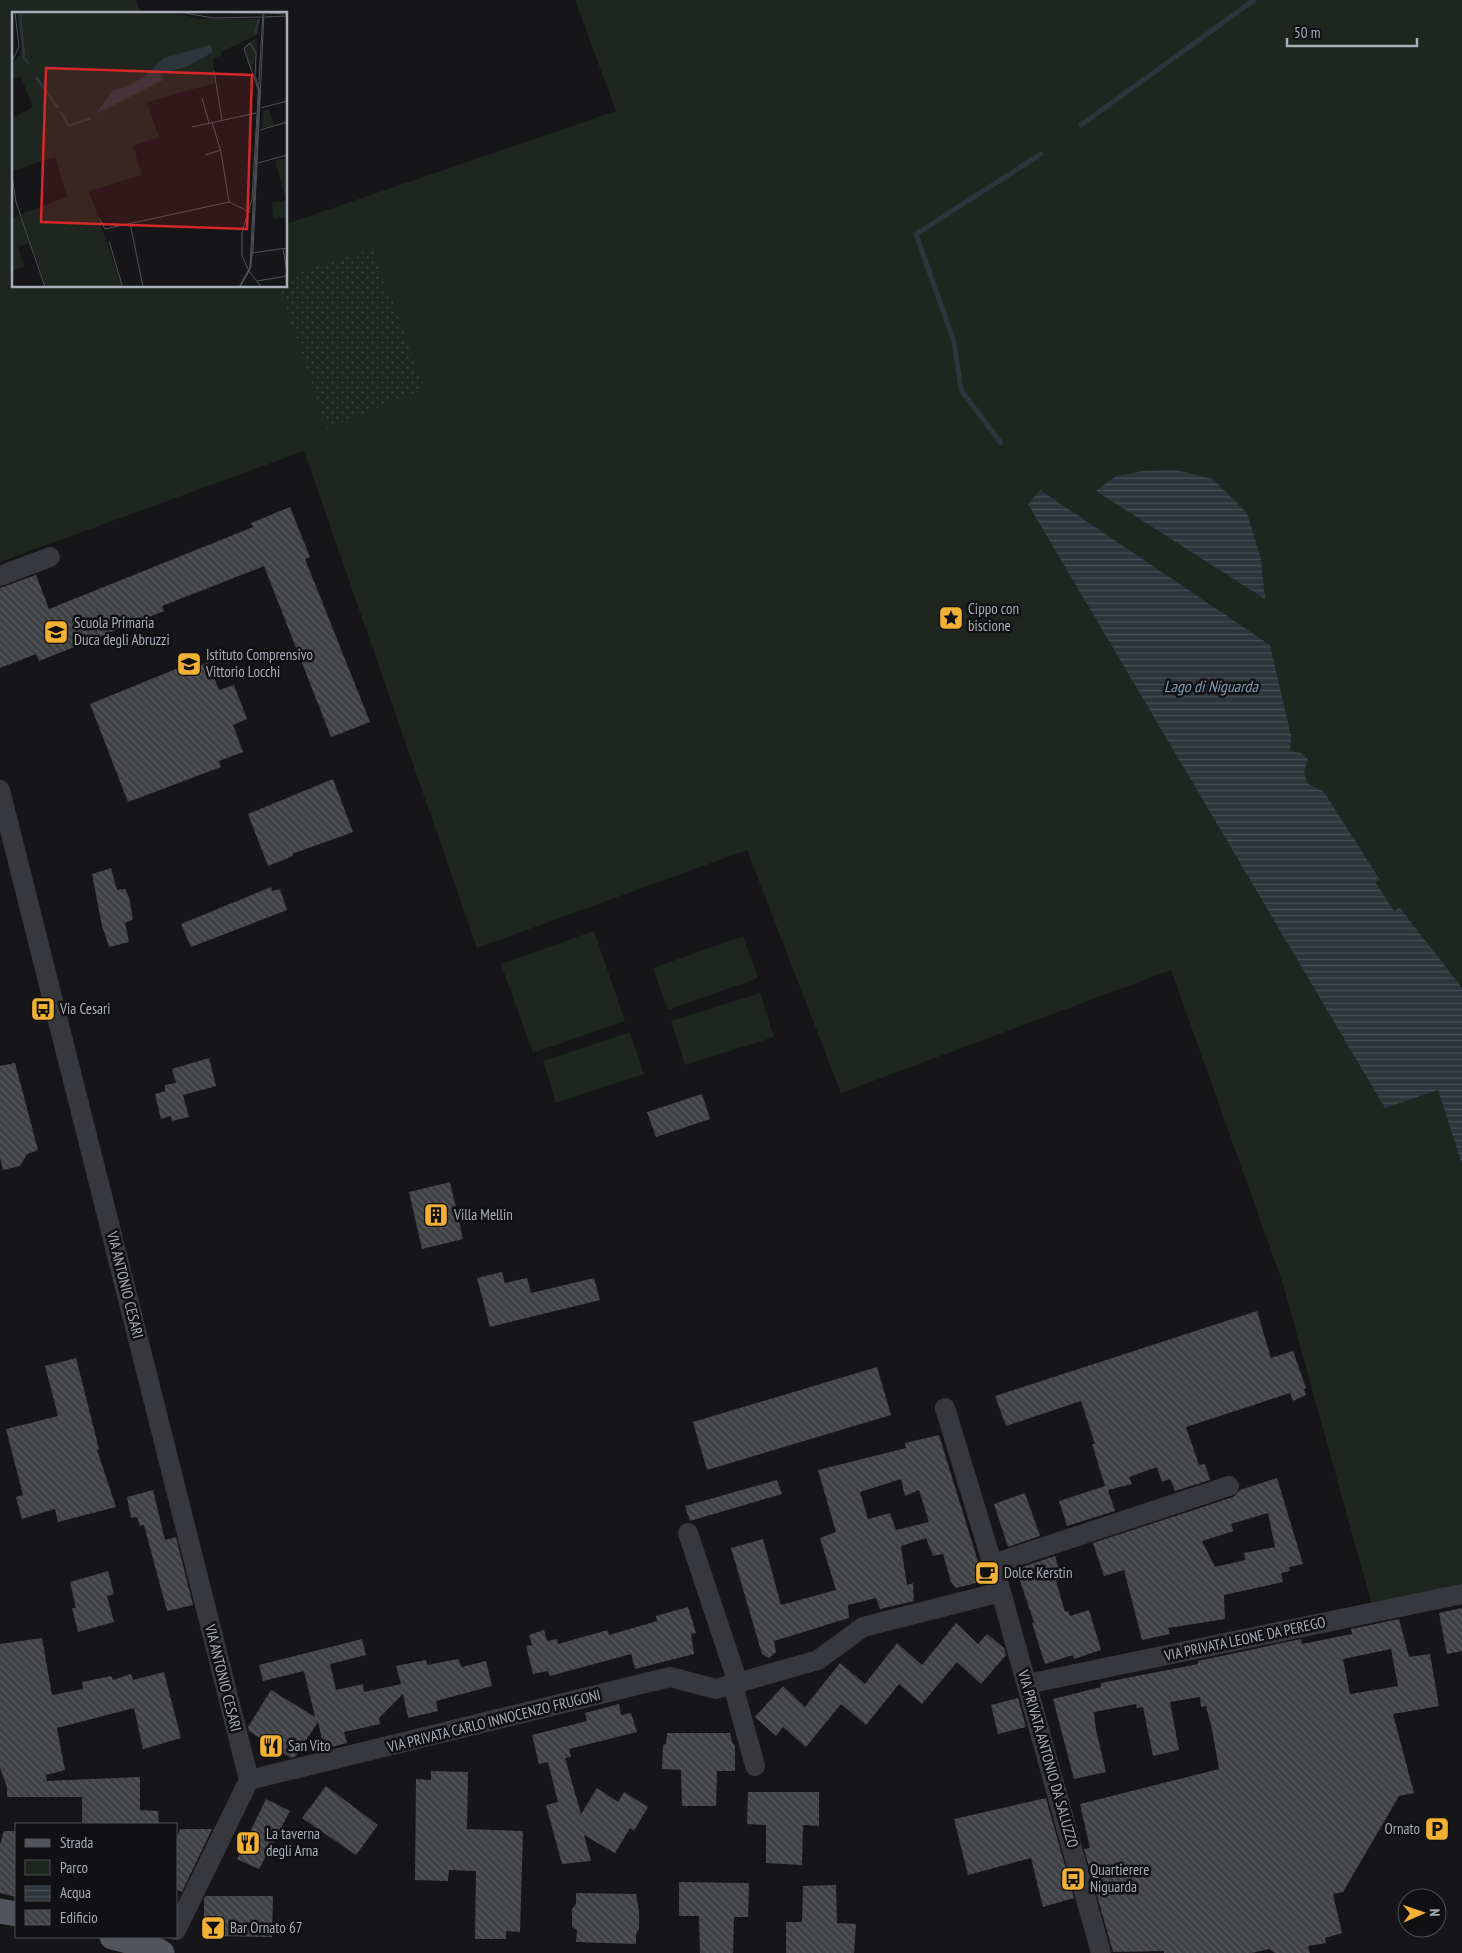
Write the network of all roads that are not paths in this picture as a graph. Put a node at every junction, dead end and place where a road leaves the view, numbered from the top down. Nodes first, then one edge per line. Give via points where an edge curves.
1 (50, 557) dead end
2 (0, 576) edge
3 (0, 790) edge
4 (7, 845) edge
5 (945, 1408) dead end
6 (1229, 1486) dead end
7 (688, 1533) dead end
8 (993, 1564) junction
9 (1001, 1592) junction
10 (1462, 1594) edge
11 (736, 1684) junction
12 (1027, 1684) junction
13 (755, 1766) dead end
14 (249, 1780) junction
15 (0, 1910) edge
16 (15, 1914) edge
17 (178, 1926) edge
18 (116, 1938) edge
19 (173, 1938) edge
20 (162, 1953) edge
21 (167, 1953) edge
22 (1101, 1953) edge

1 - 2 street
3 - 4 street, VIA ANTONIO CESARI
4 - 14 street, VIA ANTONIO CESARI
5 - 8 street, VIA PRIVATA ANTONIO DA SALUZZO
6 - 8 street
7 - 11 street
8 - 9 street, VIA PRIVATA ANTONIO DA SALUZZO
9 - 11 street, VIA PRIVATA CARLO INNOCENZO FRUGONI via 863,1627 818,1660
9 - 12 street, VIA PRIVATA ANTONIO DA SALUZZO
10 - 12 street, VIA PRIVATA LEONE DA PEREGO
11 - 13 street
11 - 14 street, VIA PRIVATA CARLO INNOCENZO FRUGONI via 716,1690 670,1677
12 - 22 street, VIA PRIVATA ANTONIO DA SALUZZO
14 - 17 street
15 - 16 main road
18 - 20 main road
19 - 21 street

